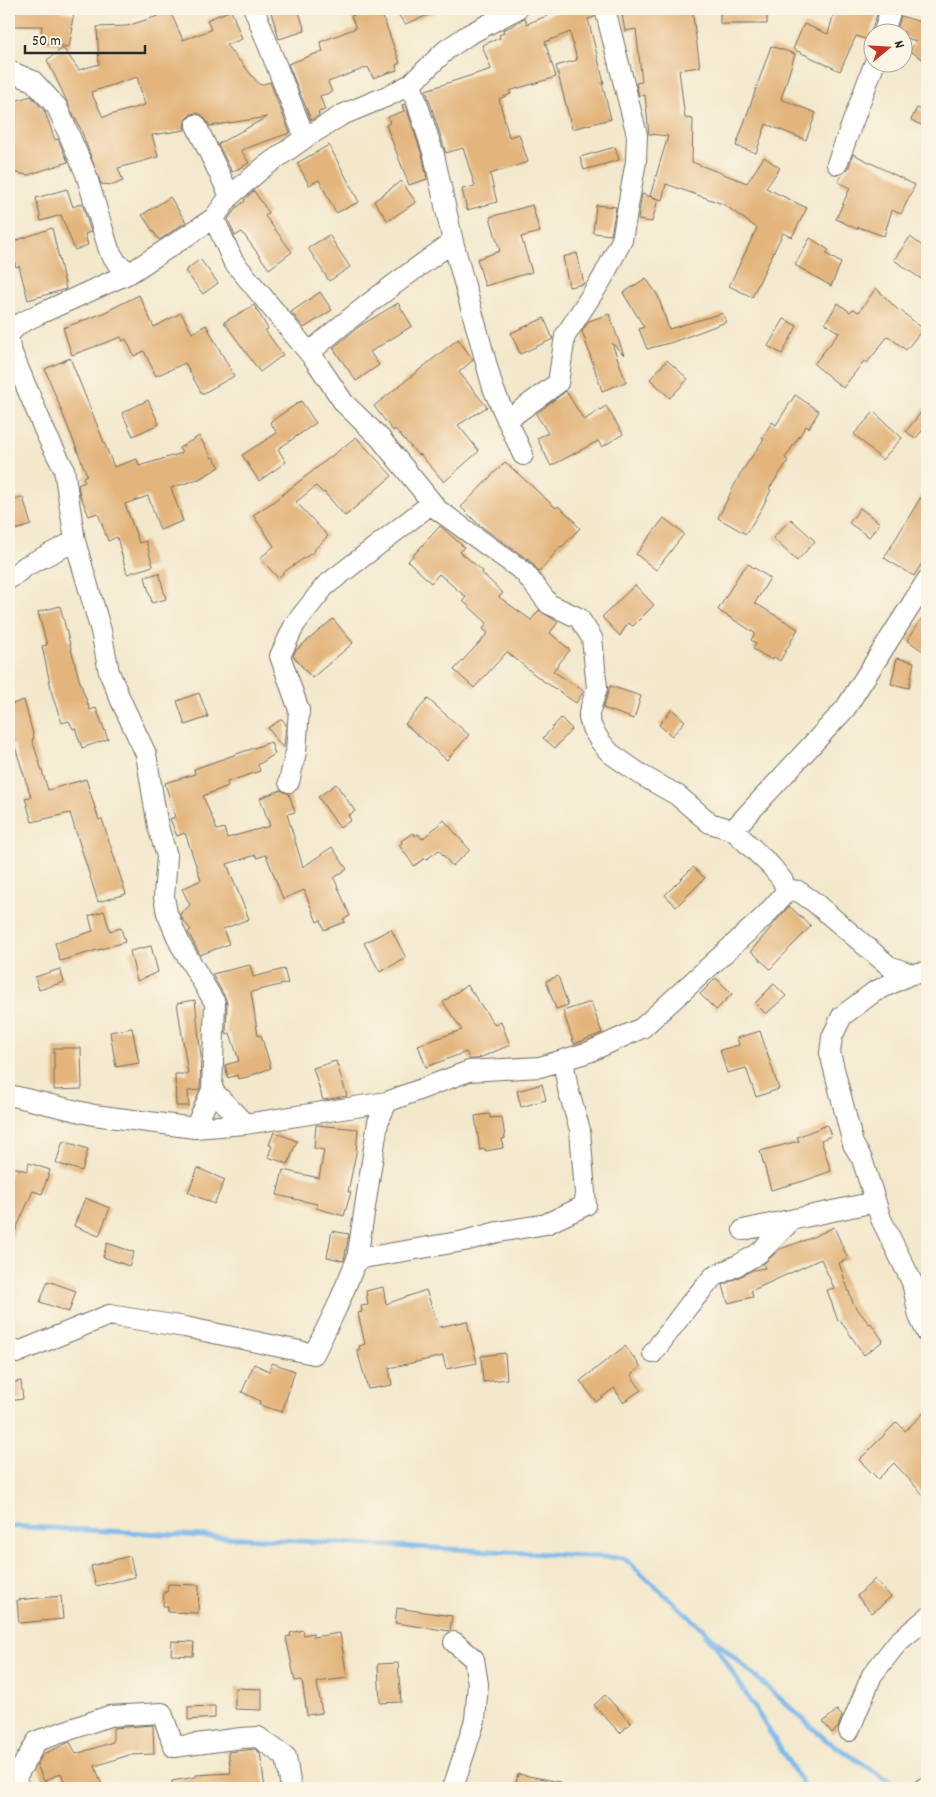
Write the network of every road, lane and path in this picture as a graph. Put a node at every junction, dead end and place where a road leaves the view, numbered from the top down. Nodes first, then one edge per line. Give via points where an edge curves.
1 (254, 9) edge
2 (517, 9) edge
3 (605, 9) edge
4 (891, 9) edge
5 (887, 22) edge
6 (9, 71) edge
7 (871, 72) edge
8 (411, 84) junction
9 (196, 126) dead end
10 (305, 138) junction
11 (837, 164) dead end
12 (230, 196) junction
13 (214, 218) junction
14 (453, 242) junction
15 (130, 273) junction
16 (9, 334) edge
17 (309, 353) junction
18 (507, 420) junction
19 (523, 455) dead end
20 (432, 503) junction
21 (75, 541) junction
22 (9, 579) edge
23 (927, 580) edge
24 (289, 782) dead end
25 (733, 830) junction
26 (786, 892) junction
27 (919, 973) edge
28 (563, 1060) junction
29 (212, 1090) junction
30 (9, 1095) edge
31 (387, 1102) junction
32 (245, 1124) junction
33 (195, 1128) junction
34 (875, 1202) junction
35 (791, 1221) junction
36 (743, 1230) dead end
37 (357, 1259) junction
38 (927, 1333) edge
39 (9, 1347) edge
40 (653, 1353) dead end
41 (927, 1618) edge
42 (454, 1642) dead end
43 (849, 1731) dead end
44 (14, 1780) edge
45 (927, 1787) edge
46 (291, 1788) edge
47 (453, 1788) edge
48 (924, 1788) edge

1 - 10 street
2 - 8 street via 446,50
3 - 18 street via 637,135 636,162 622,240 566,336 558,383
4 - 5 street
6 - 15 street via 33,81 57,107 86,174 109,250 117,263
7 - 11 street
8 - 10 street via 342,115
8 - 14 street via 434,155
9 - 12 street
10 - 12 street
12 - 13 street
13 - 15 street
13 - 17 street via 233,261
14 - 17 street via 403,277
14 - 18 street via 493,388
15 - 16 street via 37,315
16 - 21 street via 10,348 64,469
17 - 20 street via 344,403 380,438
18 - 19 street
20 - 24 street via 325,586 295,624 280,656 299,710 296,752
20 - 25 street via 524,572 549,604 579,618 592,638 596,677 597,688 589,718 596,735 610,753 677,795 710,824
21 - 22 street via 26,566
21 - 29 street via 102,631 109,672 146,754 157,821 167,856 164,897 167,913 180,944 215,1003
23 - 25 street via 845,708
25 - 26 street via 777,873
26 - 27 street via 798,891 806,896 889,966
26 - 28 street via 765,916 642,1028
27 - 34 street via 874,992 842,1016 832,1037 830,1053 853,1144 862,1158
28 - 31 street via 540,1067 469,1070
28 - 37 street via 580,1130 586,1205 546,1224
29 - 32 street
29 - 33 street
30 - 33 street via 94,1115
31 - 32 street
31 - 37 street via 378,1122
32 - 33 street
34 - 35 street
34 - 38 street via 912,1282 919,1316
35 - 36 street
35 - 40 street via 758,1253 713,1277
37 - 39 street via 314,1354 109,1315 16,1353
41 - 43 street via 898,1642 872,1675
42 - 47 street via 474,1660 478,1684 475,1720
44 - 46 street via 37,1741 108,1716 162,1713 174,1747 258,1737 286,1757
45 - 48 street

